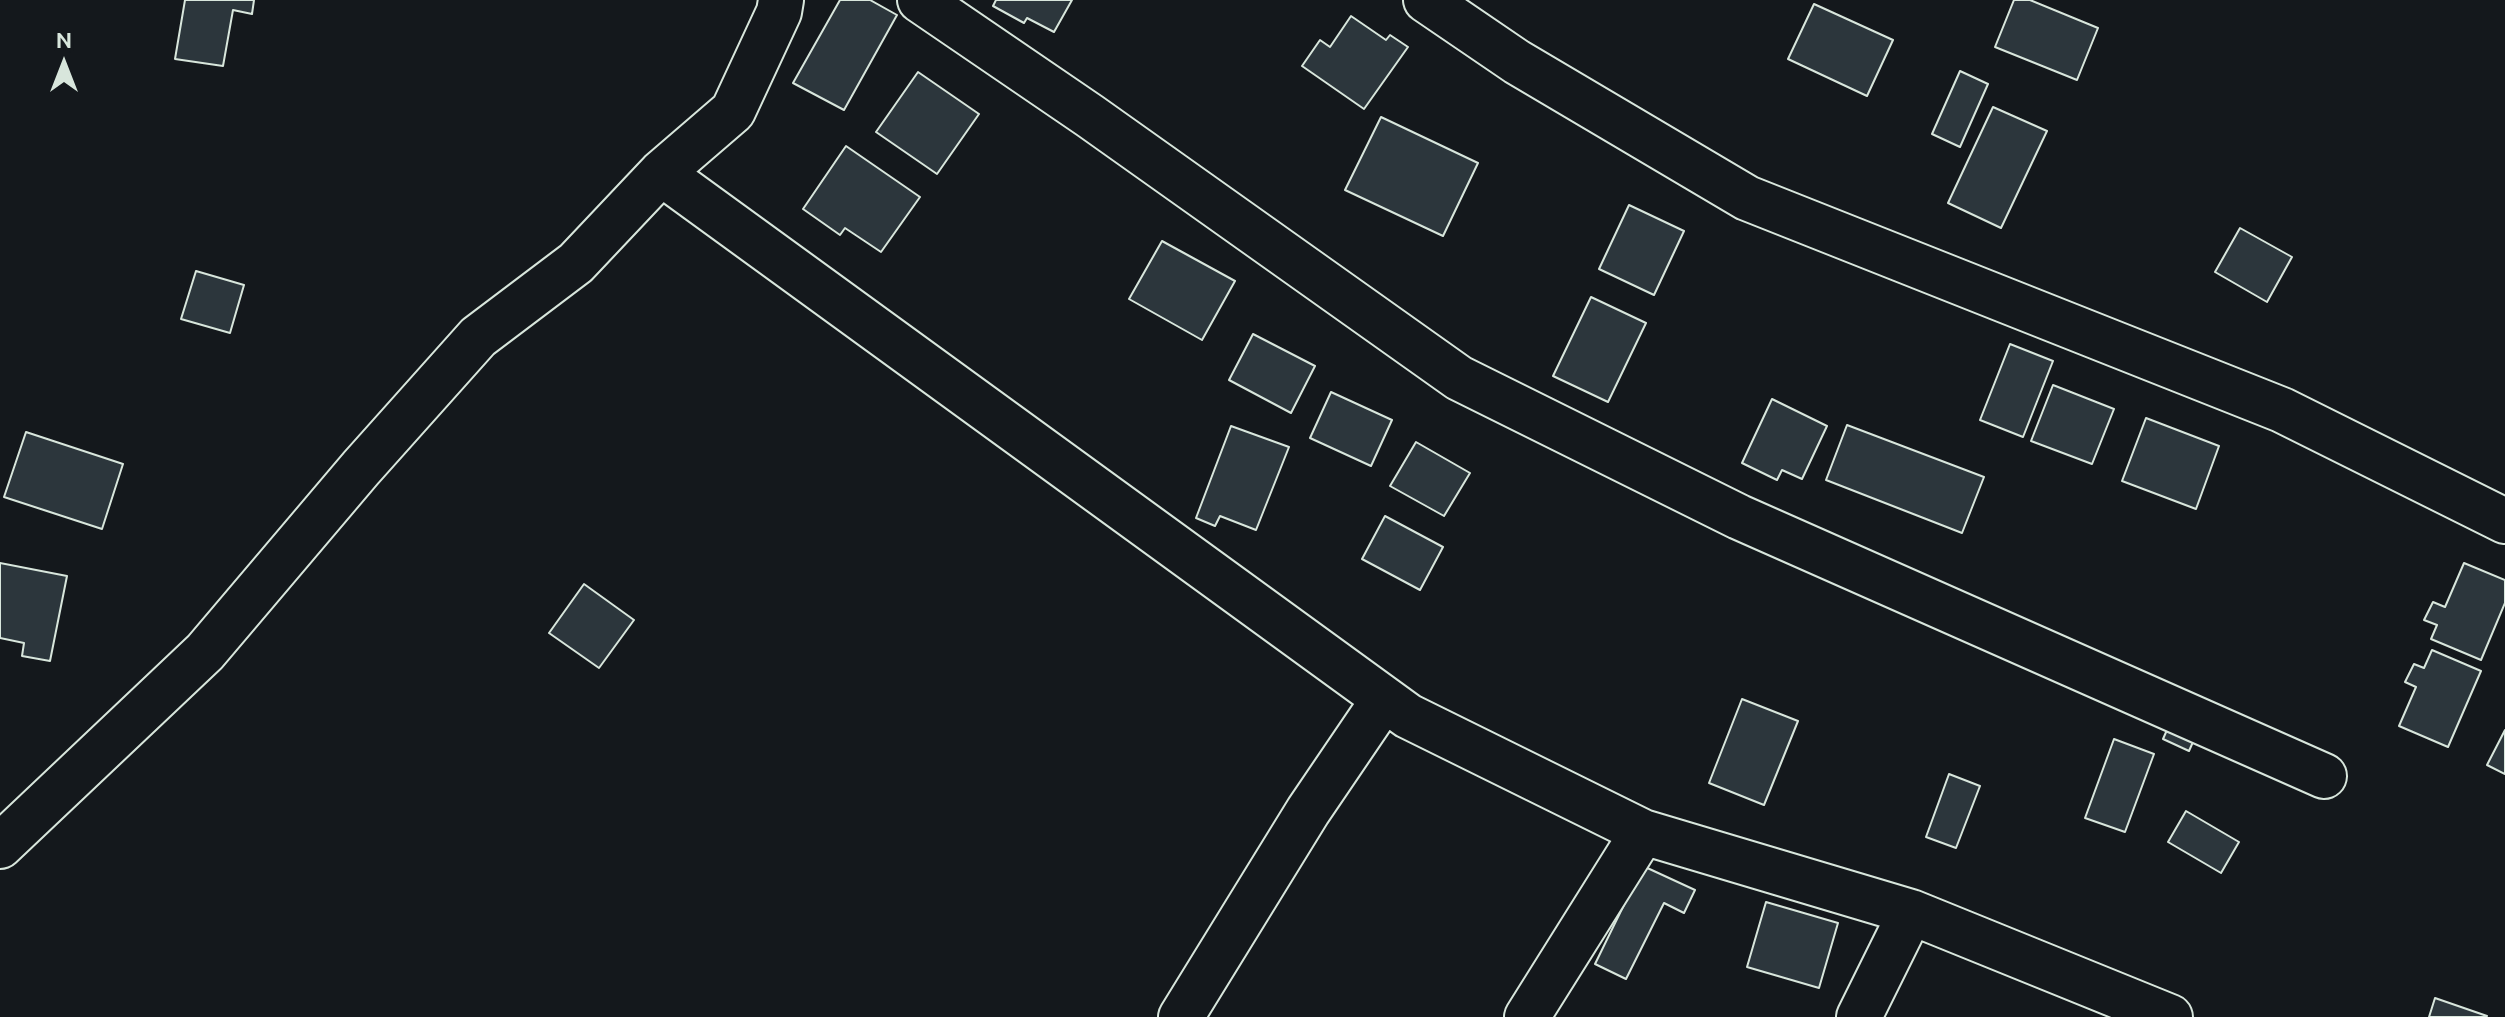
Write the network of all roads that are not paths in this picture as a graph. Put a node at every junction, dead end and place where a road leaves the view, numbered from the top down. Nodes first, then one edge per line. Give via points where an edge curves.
1 (781, 0) edge
2 (920, 0) edge
3 (1426, 0) edge
4 (661, 173) junction
5 (2505, 521) edge
6 (1384, 699) junction
7 (2324, 776) dead end
8 (1643, 832) junction
9 (0, 846) edge
10 (1911, 912) junction
11 (1181, 1017) edge
12 (1527, 1017) edge
13 (1859, 1017) edge
14 (2170, 1017) edge

1 - 4 street via 733,111
2 - 7 street via 1459,378 1739,517
3 - 5 street via 1517,62 1747,198 2282,410
4 - 6 street
4 - 9 street via 576,263 478,337 205,652
6 - 8 street via 1408,716
6 - 11 street
8 - 10 street
8 - 12 street
10 - 13 street
10 - 14 street

